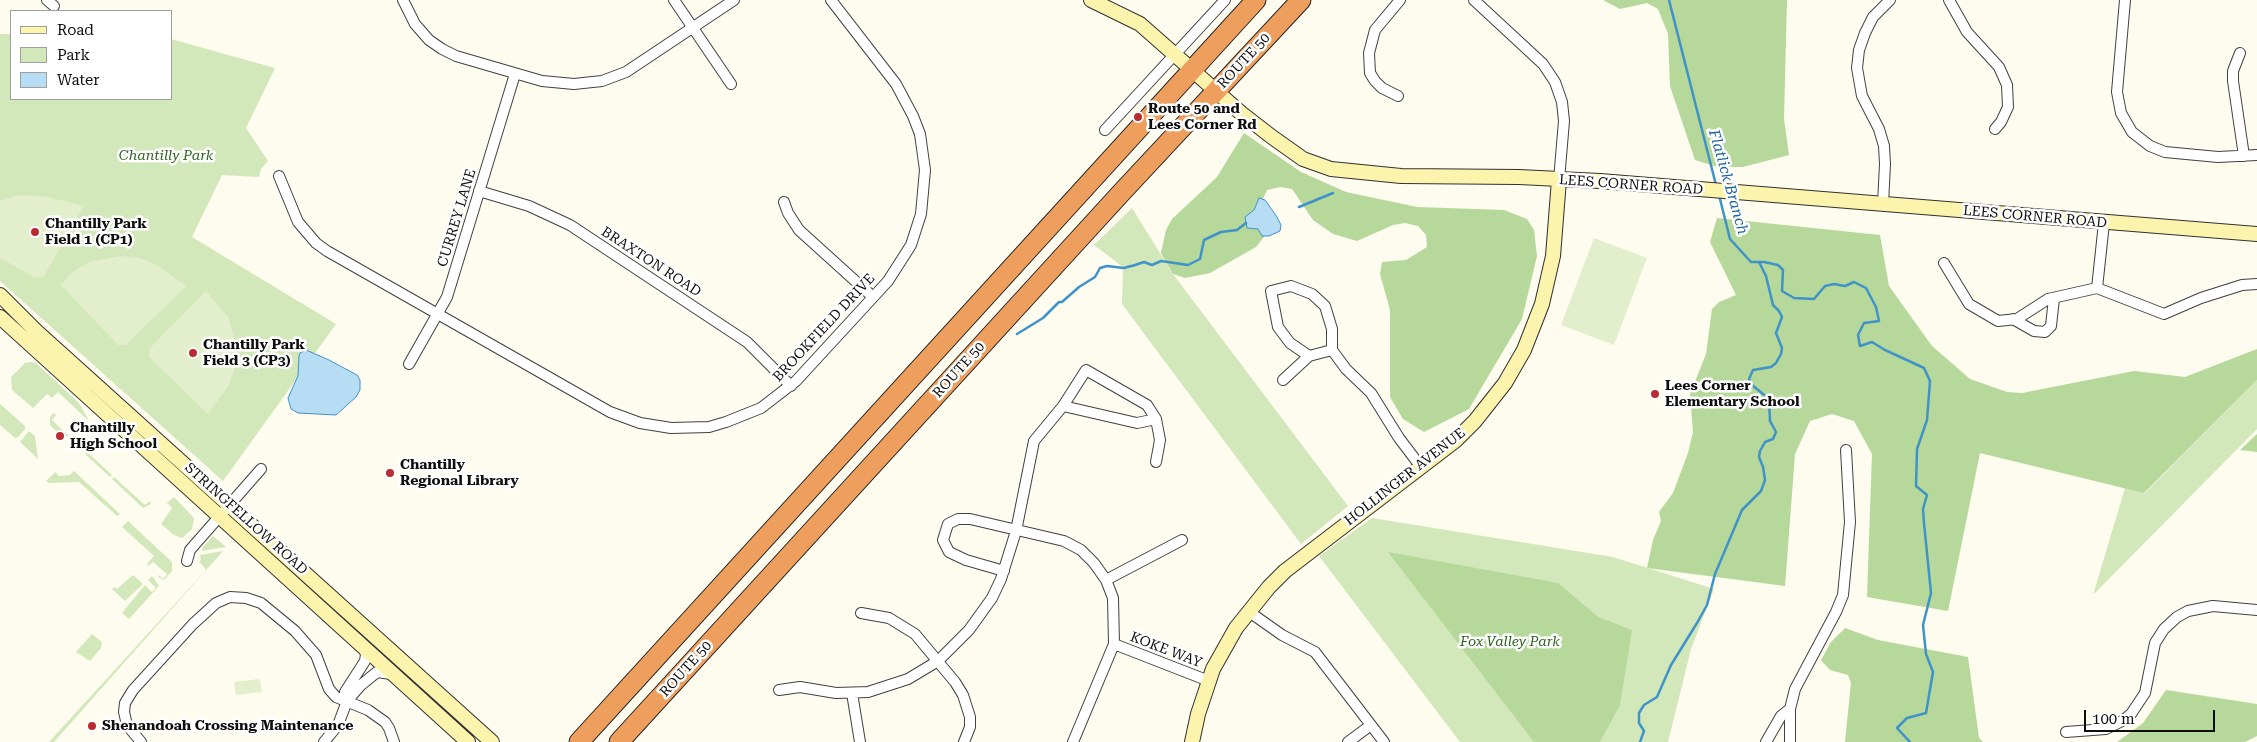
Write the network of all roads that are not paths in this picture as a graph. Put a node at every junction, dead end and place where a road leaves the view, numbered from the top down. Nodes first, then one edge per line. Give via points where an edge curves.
1 (403, 0) edge
2 (674, 0) edge
3 (734, 0) edge
4 (831, 0) edge
5 (1090, 0) edge
6 (1225, 0) edge
7 (1256, 0) edge
8 (1301, 0) edge
9 (1400, 0) edge
10 (1474, 0) edge
11 (1890, 0) edge
12 (1949, 0) edge
13 (2125, 0) edge
14 (1106, 3) edge
15 (694, 28) junction
16 (2240, 53) dead end
17 (1175, 54) junction
18 (1192, 69) junction
19 (514, 74) junction
20 (730, 84) dead end
21 (1216, 91) junction
22 (1398, 96) dead end
23 (1995, 129) dead end
24 (1105, 130) dead end
25 (2257, 155) edge
26 (2244, 156) junction
27 (278, 176) dead end
28 (1559, 180) junction
29 (479, 192) junction
30 (784, 202) dead end
31 (1883, 204) junction
32 (2104, 223) junction
33 (2257, 234) edge
34 (1944, 263) dead end
35 (2257, 284) edge
36 (2097, 288) junction
37 (0, 295) edge
38 (873, 297) junction
39 (2054, 298) junction
40 (438, 314) junction
41 (0, 317) edge
42 (2012, 319) junction
43 (1332, 350) junction
44 (1308, 356) junction
45 (409, 364) dead end
46 (1283, 380) dead end
47 (791, 386) junction
48 (1063, 406) junction
49 (1156, 419) junction
50 (1846, 450) dead end
51 (1156, 462) dead end
52 (1421, 467) junction
53 (261, 469) dead end
54 (229, 504) junction
55 (219, 516) junction
56 (1016, 531) junction
57 (1182, 540) dead end
58 (187, 561) dead end
59 (1004, 571) junction
60 (1106, 580) junction
61 (2257, 610) edge
62 (1248, 611) junction
63 (861, 613) dead end
64 (360, 644) junction
65 (1114, 644) junction
66 (938, 661) junction
67 (398, 678) junction
68 (1209, 681) junction
69 (779, 690) dead end
70 (852, 693) junction
71 (347, 701) junction
72 (1790, 709) junction
73 (1371, 725) junction
74 (2066, 732) dead end
75 (141, 742) edge
76 (324, 742) edge
77 (394, 742) edge
78 (468, 742) edge
79 (492, 742) edge
80 (579, 742) edge
81 (619, 742) edge
82 (860, 742) edge
83 (964, 742) edge
84 (1073, 742) edge
85 (1192, 742) edge
86 (1348, 742) edge
87 (1384, 742) edge
88 (1766, 742) edge
89 (1790, 742) edge

1 - 19 street via 422,33 442,49
2 - 15 street
3 - 15 street
4 - 38 street, BROOKFIELD DRIVE via 896,84 920,134 924,152 925,187 917,230 900,263
5 - 14 street, LEES CORNER ROAD
6 - 17 street
7 - 18 highway
8 - 21 highway, ROUTE 50
9 - 22 street via 1375,30 1369,53 1370,73 1375,81
10 - 28 street via 1542,64 1555,82 1564,121
11 - 31 street via 1873,17 1865,32 1857,68 1862,96 1884,146
12 - 23 street via 1967,32 1999,67 2007,84 2008,107
13 - 26 street via 2117,92 2118,106 2127,126 2143,142 2165,152
14 - 17 street, LEES CORNER ROAD via 1140,24
15 - 19 street via 626,72 602,81 555,83
15 - 20 street
16 - 26 street via 2232,81
17 - 18 street, LEES CORNER ROAD
17 - 24 street
18 - 21 street, LEES CORNER ROAD
18 - 80 highway
19 - 29 street, CURREY LANE
21 - 28 street, LEES CORNER ROAD via 1303,159 1331,170 1401,176 1519,176
21 - 81 highway, ROUTE 50
25 - 26 street
27 - 40 street, BROOKFIELD DRIVE via 298,222 316,243
28 - 31 street, LEES CORNER ROAD
28 - 52 street, HOLLINGER AVENUE via 1550,276 1524,350 1505,383 1475,421
29 - 40 street, CURREY LANE via 454,276
29 - 47 street, BRAXTON ROAD via 529,206 570,225 747,342
30 - 38 street via 799,230
31 - 32 street, LEES CORNER ROAD
32 - 33 street, LEES CORNER ROAD
32 - 36 street
34 - 42 street via 1969,304 1998,321
35 - 36 street via 2209,295 2164,314
36 - 39 street
37 - 54 street, STRINGFELLOW ROAD
38 - 47 street, BROOKFIELD DRIVE
39 - 42 street
39 - 42 street via 2051,326 2045,332 2034,331
40 - 45 street, CURREY LANE
40 - 47 street, BROOKFIELD DRIVE via 610,412 655,427 688,429 726,422 761,408
41 - 55 street, STRINGFELLOW ROAD
43 - 44 street
43 - 44 street via 1332,329 1325,306 1312,294 1291,286 1271,291 1278,328 1290,343
43 - 52 street via 1371,393
44 - 46 street
48 - 49 street via 1137,422
48 - 49 street via 1086,370 1147,405
48 - 56 street via 1034,441
49 - 51 street via 1160,440
50 - 72 street via 1850,522 1843,596 1795,689
52 - 62 street, HOLLINGER AVENUE via 1285,570
53 - 54 street
54 - 55 street
54 - 79 street, STRINGFELLOW ROAD
55 - 58 street via 190,550
55 - 64 street, STRINGFELLOW ROAD
56 - 59 street
56 - 59 street via 958,519 948,524 943,540 949,552
56 - 60 street via 1042,534 1081,550
57 - 60 street
59 - 66 street via 981,614
60 - 65 street via 1113,598
61 - 74 street via 2213,606 2177,617 2155,643 2145,693 2131,714 2106,729
62 - 68 street, HOLLINGER AVENUE via 1225,646
62 - 73 street via 1315,652
63 - 66 street via 890,618 915,634
64 - 67 street, STRINGFELLOW ROAD
64 - 71 street via 366,654 365,661 346,692
65 - 68 street, KOKE WAY
65 - 84 street
66 - 70 street via 898,684
66 - 83 street via 955,682 968,707 970,727
67 - 71 street via 382,671 372,674
67 - 78 street, STRINGFELLOW ROAD
68 - 85 street, HOLLINGER AVENUE
69 - 70 street via 800,687
70 - 82 street
71 - 75 street via 336,697 329,689 316,655 295,631 260,603 230,597 216,603 193,624 125,703 126,725
71 - 76 street via 338,725
71 - 77 street via 385,722
72 - 88 street via 1781,716
72 - 89 street
73 - 86 street
73 - 87 street

